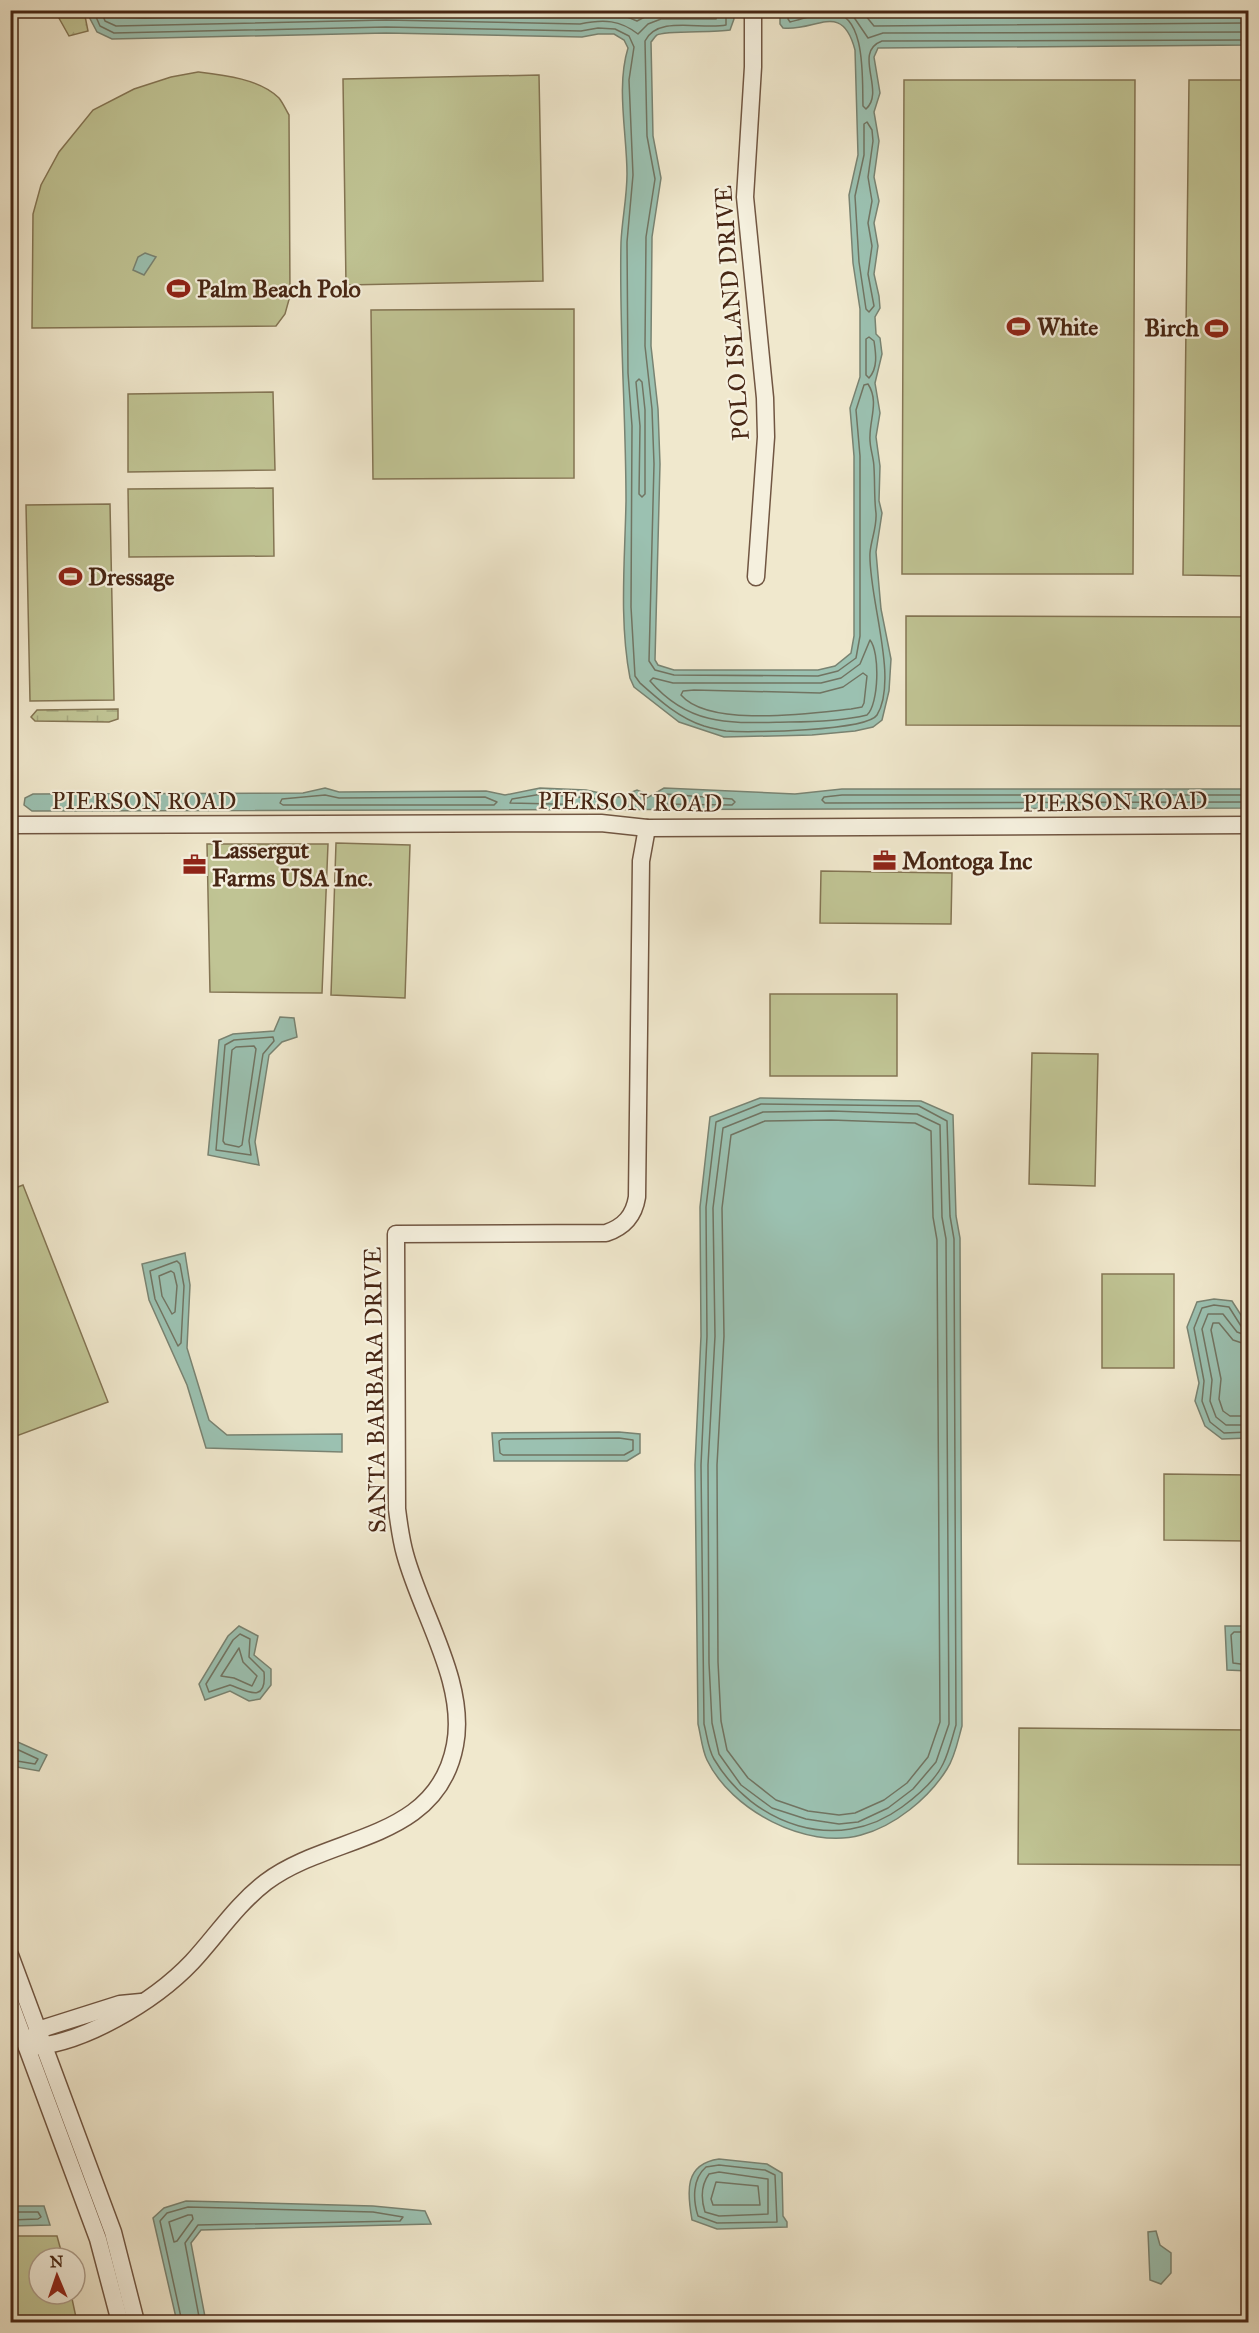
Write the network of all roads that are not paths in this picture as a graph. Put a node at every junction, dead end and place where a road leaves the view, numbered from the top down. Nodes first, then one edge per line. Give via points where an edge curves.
1 (753, 10) edge
2 (756, 577) dead end
3 (10, 825) edge
4 (1248, 825) edge
5 (646, 828) junction
6 (10, 1955) edge
7 (10, 2002) edge
8 (141, 2002) junction
9 (38, 2030) junction
10 (44, 2047) junction
11 (27, 2048) junction
12 (120, 2322) edge
13 (136, 2322) edge

1 - 2 street, POLO ISLAND DRIVE via 745,197 766,437
3 - 5 street, PIERSON ROAD via 601,823
4 - 5 street, PIERSON ROAD
5 - 8 street, SANTA BARBARA DRIVE via 641,861 637,1197 633,1213 622,1226 606,1233 396,1234 397,1509 405,1554 456,1703 458,1730 450,1764 427,1801 397,1824 282,1871 242,1901 187,1967
6 - 9 street
7 - 11 street
8 - 9 street, SANTA BARBARA DRIVE via 120,2004
8 - 10 street, SANTA BARBARA DRIVE via 125,2016
9 - 10 street
9 - 11 street
10 - 11 street, SANTA BARBARA DRIVE
10 - 13 street via 113,2232
11 - 12 street via 98,2239

